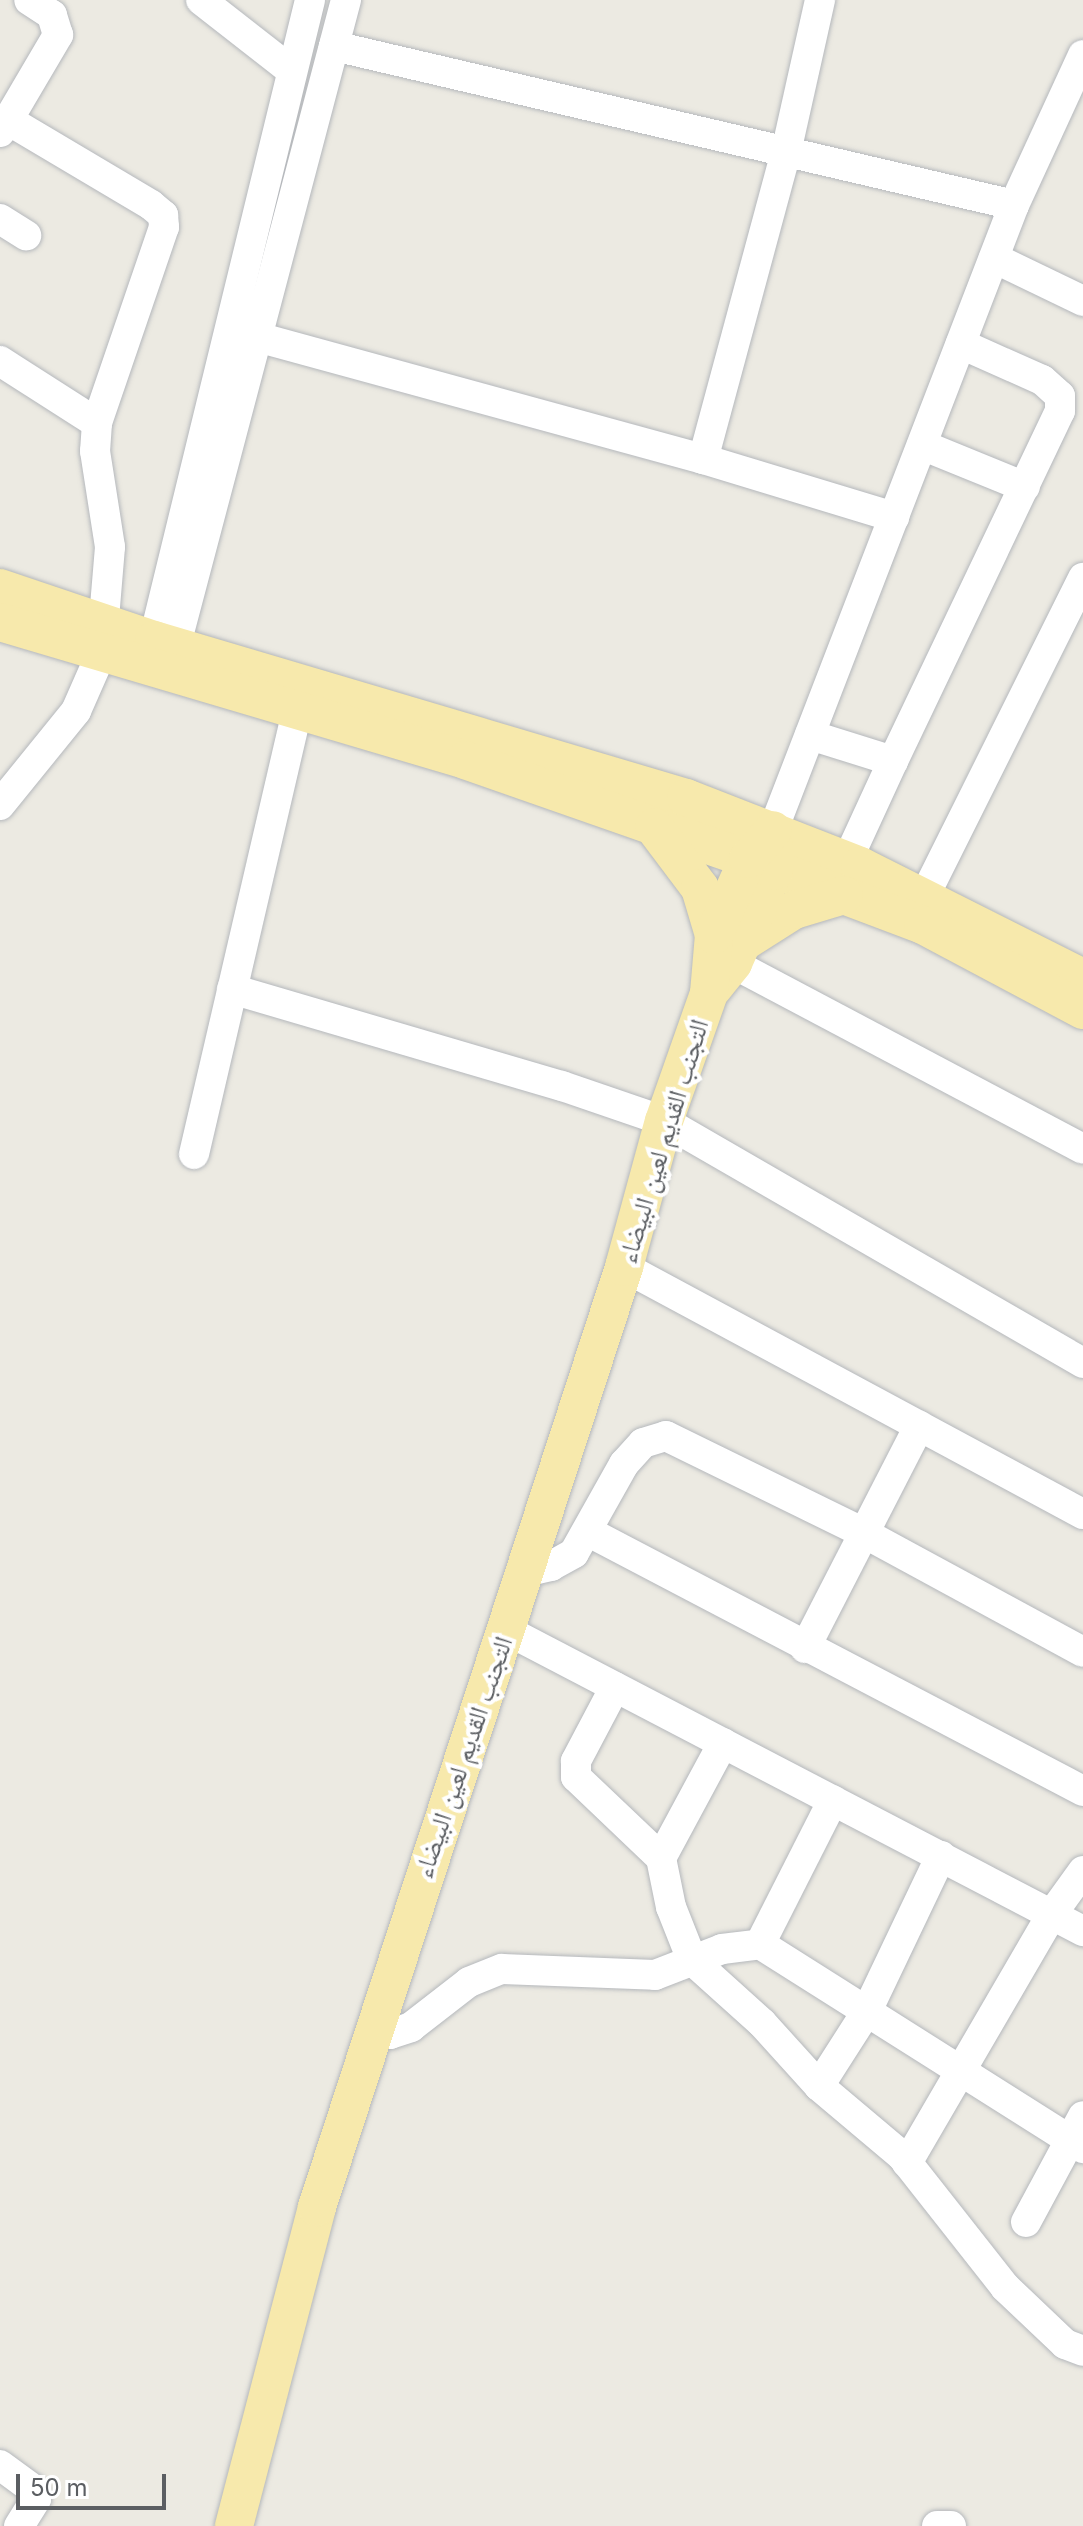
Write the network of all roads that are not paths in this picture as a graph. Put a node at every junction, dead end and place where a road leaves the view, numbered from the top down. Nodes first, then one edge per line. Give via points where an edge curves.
1 (29, 0) edge
2 (201, 0) edge
3 (310, 0) edge
4 (346, 0) edge
5 (820, 0) edge
6 (334, 46) junction
7 (1083, 55) edge
8 (292, 71) junction
9 (4, 126) edge
10 (786, 152) junction
11 (1014, 205) junction
12 (0, 219) edge
13 (26, 235) dead end
14 (994, 258) junction
15 (1083, 301) edge
16 (257, 337) junction
17 (961, 344) junction
18 (0, 361) edge
19 (97, 423) junction
20 (922, 445) junction
21 (703, 459) junction
22 (1025, 487) junction
23 (894, 517) junction
24 (0, 588) edge
25 (1080, 591) edge
26 (0, 622) edge
27 (104, 639) junction
28 (162, 656) junction
29 (297, 710) junction
30 (810, 735) junction
31 (893, 761) junction
32 (0, 805) edge
33 (654, 827) junction
34 (773, 830) junction
35 (761, 865) junction
36 (846, 878) junction
37 (923, 899) junction
38 (726, 949) junction
39 (1082, 981) edge
40 (232, 989) junction
41 (664, 1121) junction
42 (1083, 1149) edge
43 (194, 1154) dead end
44 (624, 1267) junction
45 (1083, 1363) edge
46 (919, 1426) junction
47 (1083, 1514) edge
48 (587, 1531) junction
49 (864, 1533) junction
50 (525, 1572) junction
51 (506, 1630) junction
52 (805, 1648) junction
53 (1083, 1652) edge
54 (615, 1687) junction
55 (723, 1743) junction
56 (1083, 1791) edge
57 (833, 1800) junction
58 (941, 1856) junction
59 (661, 1858) junction
60 (1083, 1871) edge
61 (1052, 1914) junction
62 (1083, 1931) edge
63 (760, 1944) junction
64 (692, 1960) junction
65 (867, 2011) junction
66 (371, 2032) junction
67 (962, 2072) junction
68 (819, 2086) junction
69 (1078, 2135) edge
70 (907, 2163) junction
71 (1026, 2222) dead end
72 (1083, 2351) edge
73 (0, 2465) edge
74 (19, 2526) edge
75 (234, 2526) edge
76 (937, 2526) edge
77 (951, 2526) edge

1 - 9 street via 52,15 58,35
2 - 8 street
3 - 8 street
4 - 6 street
5 - 10 street
6 - 10 street
6 - 16 street
7 - 11 street
8 - 28 street
9 - 19 street via 163,215 164,227
10 - 11 street
10 - 21 street
11 - 14 street
12 - 13 street
14 - 15 street
14 - 17 street
16 - 21 street
16 - 28 street
17 - 20 street
17 - 22 street via 1042,380 1060,396 1060,411
18 - 19 street
19 - 27 street via 95,451 110,547
20 - 22 street
20 - 23 street
21 - 23 street
22 - 31 street
23 - 30 street
24 - 27 main road
25 - 37 street
26 - 27 main road
27 - 28 main road
27 - 32 street via 76,711
28 - 29 main road
28 - 34 main road via 572,760
29 - 33 main road via 465,760
29 - 40 street
30 - 31 street
30 - 34 street
31 - 36 street
33 - 35 main road
33 - 38 main road via 700,888
34 - 35 main road
34 - 36 main road
35 - 36 main road
35 - 38 main road
36 - 37 main road
36 - 38 main road
36 - 39 main road via 923,925
37 - 39 main road
38 - 41 main road, التجنب القديم لعين البيضاء
38 - 42 street
40 - 41 street
40 - 43 street
41 - 44 main road, التجنب القديم لعين البيضاء
41 - 45 street
44 - 46 street
44 - 50 main road, التجنب القديم لعين البيضاء
46 - 47 street
46 - 49 street
48 - 49 street via 624,1464 643,1443 666,1436
48 - 50 street via 574,1553
48 - 52 street
49 - 52 street
49 - 53 street
50 - 51 main road, التجنب القديم لعين البيضاء
51 - 54 street
51 - 66 main road, التجنب القديم لعين البيضاء
52 - 56 street
54 - 55 street
54 - 59 street via 576,1761 576,1777
55 - 57 street
55 - 59 street
57 - 58 street
57 - 63 street
58 - 61 street
58 - 65 street
59 - 64 street via 671,1907
60 - 61 street
61 - 62 street
61 - 67 street
63 - 64 street
63 - 65 street
64 - 66 street via 638,1977 502,1969 469,1982 411,2027 390,2034
64 - 68 street via 762,2023
65 - 67 street
65 - 68 street
66 - 75 main road, التجنب القديم لعين البيضاء via 317,2207
67 - 69 street
67 - 70 street
68 - 70 street
69 - 71 street
70 - 72 street via 1005,2287 1065,2344
73 - 74 street via 34,2490 36,2499
76 - 77 street

